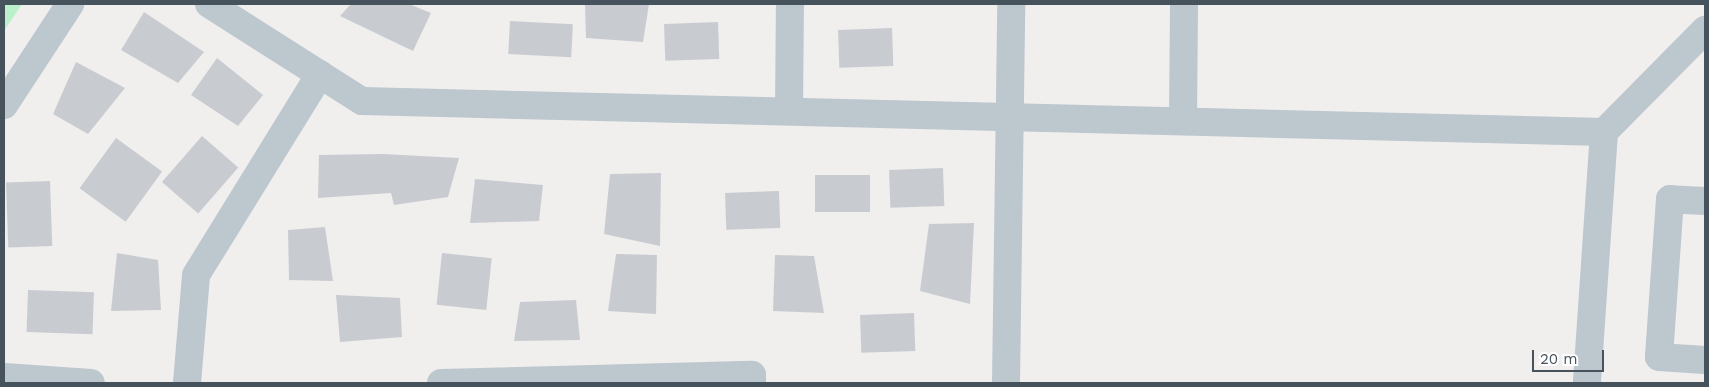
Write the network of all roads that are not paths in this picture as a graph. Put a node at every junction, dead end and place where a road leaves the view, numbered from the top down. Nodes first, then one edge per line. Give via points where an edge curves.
1 (70, 4) edge
2 (209, 4) edge
3 (790, 4) edge
4 (1011, 4) edge
5 (1184, 4) edge
6 (1705, 30) edge
7 (320, 74) junction
8 (4, 105) edge
9 (789, 111) junction
10 (1010, 117) junction
11 (1183, 122) junction
12 (1604, 132) junction
13 (1705, 201) edge
14 (1705, 360) edge
15 (4, 377) edge
16 (91, 383) edge
17 (187, 383) edge
18 (441, 383) edge
19 (752, 383) edge
20 (1006, 383) edge
21 (1587, 383) edge

1 - 8 street
2 - 7 street
3 - 9 street
4 - 10 street
5 - 11 street
6 - 12 street
7 - 9 street via 362,101
7 - 17 street via 196,275
9 - 10 street
10 - 11 street
10 - 20 street
11 - 12 street
12 - 21 street
13 - 14 street via 1670,199 1659,357
15 - 16 street
18 - 19 street via 752,375

